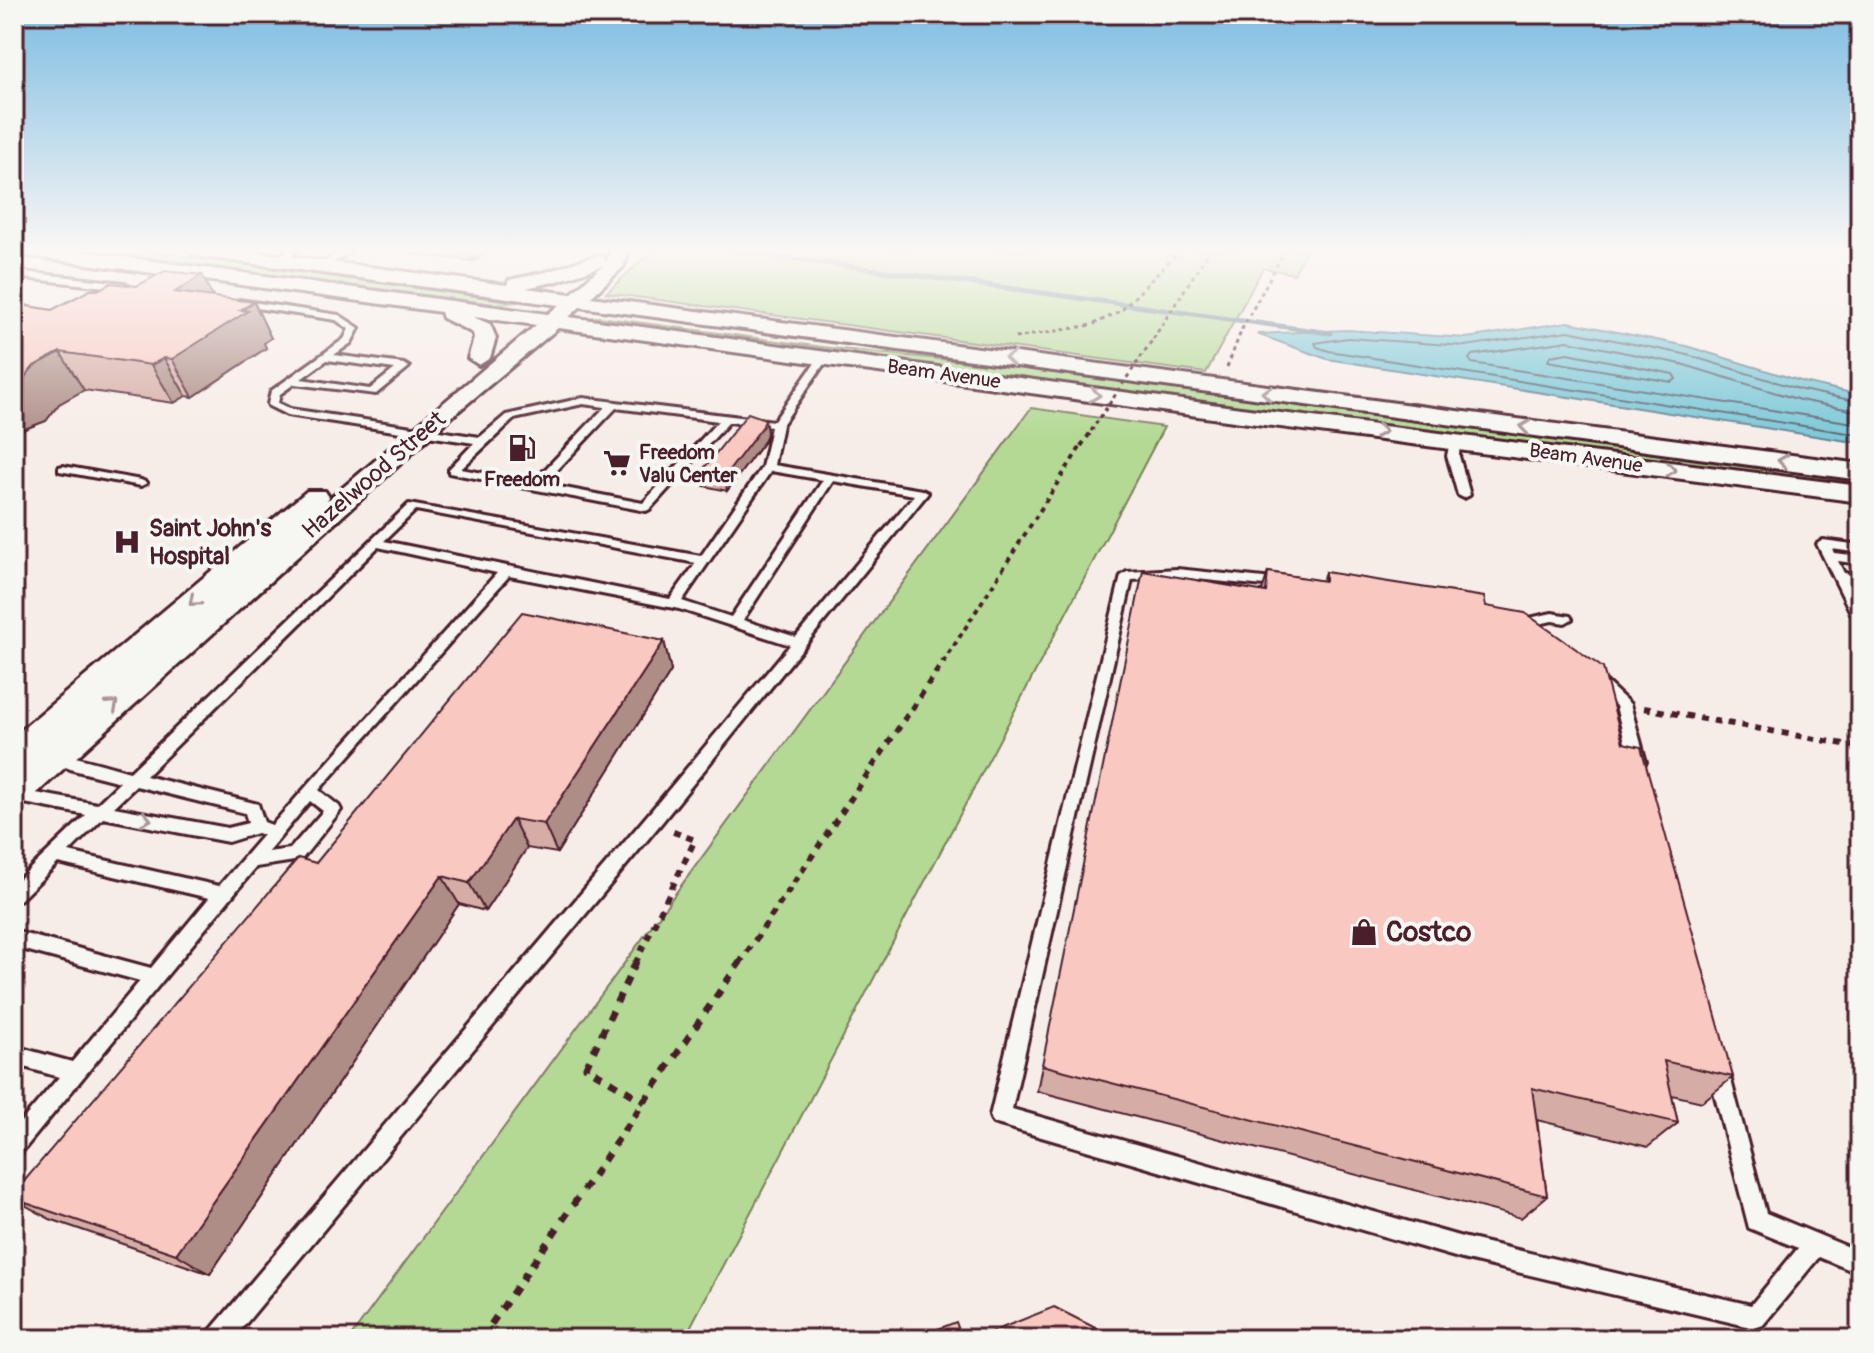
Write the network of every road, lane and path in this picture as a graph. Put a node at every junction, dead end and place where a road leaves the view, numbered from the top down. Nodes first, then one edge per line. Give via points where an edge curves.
1 (307, 313) edge
2 (443, 313) edge
3 (547, 313) edge
4 (548, 313) edge
5 (570, 313) edge
6 (591, 313) edge
7 (724, 313) edge
8 (1117, 313) edge
9 (1170, 313) edge
10 (1251, 313) edge
11 (799, 330) junction
12 (1007, 338) dead end
13 (325, 357) junction
14 (479, 358) junction
15 (823, 358) junction
16 (1223, 377) dead end
17 (291, 381) junction
18 (613, 405) junction
19 (726, 419) junction
20 (777, 425) junction
21 (408, 431) junction
22 (482, 441) junction
23 (1455, 441) junction
24 (768, 467) junction
25 (63, 469) dead end
26 (1860, 471) edge
27 (830, 477) junction
28 (141, 483) dead end
29 (535, 487) junction
30 (1860, 494) edge
31 (1464, 495) dead end
32 (375, 543) junction
33 (1860, 549) edge
34 (1826, 550) junction
35 (1860, 560) edge
36 (704, 561) junction
37 (506, 571) junction
38 (1840, 576) junction
39 (1860, 579) edge
40 (1294, 586) edge
41 (673, 604) junction
42 (1857, 605) edge
43 (1565, 619) dead end
44 (734, 623) junction
45 (799, 643) junction
46 (1546, 643) edge
47 (1584, 670) edge
48 (1623, 704) junction
49 (1860, 747) edge
50 (14, 755) edge
51 (54, 756) junction
52 (134, 778) junction
53 (1642, 779) edge
54 (309, 791) junction
55 (14, 793) edge
56 (101, 811) junction
57 (652, 823) junction
58 (266, 830) junction
59 (55, 855) junction
60 (250, 861) junction
61 (221, 894) junction
62 (14, 895) edge
63 (14, 939) edge
64 (154, 977) junction
65 (1712, 1047) edge
66 (14, 1055) edge
67 (75, 1072) junction
68 (645, 1102) junction
69 (14, 1146) edge
70 (1815, 1244) junction
71 (1860, 1263) edge
72 (218, 1339) edge
73 (481, 1339) edge

1 - 13 lane via 339,318 354,328 348,341
2 - 14 street via 476,324 485,338
3 - 14 street, Hazelwood Street
4 - 21 street, Hazelwood Street
5 - 15 street, Beam Avenue
6 - 11 street, Beam Avenue
7 - 11 street
8 - 12 path via 1092,325
9 - 68 path, bridge via 903,726
10 - 16 path
26 -> 11 street, Beam Avenue
13 - 17 lane
13 - 17 lane via 404,367 372,392
14 - 21 street, Hazelwood Street
15 - 20 lane
15 -> 23 street, Beam Avenue
17 - 21 lane via 275,393 273,404 287,412
18 - 19 lane
18 - 22 lane via 583,401 510,417
18 - 29 lane
19 - 20 lane
19 - 29 lane via 646,507
20 - 24 lane
21 - 22 lane
21 -> 50 street, Hazelwood Street
51 -> 21 street, Hazelwood Street
22 - 29 lane via 453,471
23 -> 30 street, Beam Avenue
23 - 31 lane via 1453,456
24 - 27 lane
24 - 36 lane
25 - 28 lane
27 - 44 lane
27 - 45 lane via 922,493
32 - 36 lane via 413,506
32 - 37 lane
32 - 52 lane
33 - 34 lane
34 - 35 lane
34 - 38 lane
36 - 41 lane
37 - 41 lane
37 - 54 lane
38 - 39 lane
38 - 42 lane
40 - 70 lane via 1177,573 1127,576 1000,1116 1462,1248 1755,1317
41 - 44 lane
43 - 46 lane via 1514,623
44 - 45 lane
45 - 57 lane
47 - 48 lane
48 - 49 path
48 - 53 lane
51 - 52 lane
51 - 55 street, Hazelwood Street
52 - 56 lane
52 - 58 lane via 252,808
54 - 58 lane
54 - 60 lane via 333,810 295,855
55 - 56 lane
56 -> 58 lane via 228,835
56 - 59 lane
57 - 68 path via 695,840 586,1067
57 - 72 lane
58 - 60 lane
59 - 61 lane
59 - 62 lane
60 - 61 lane
61 - 64 lane
63 - 64 lane
64 - 67 lane
65 - 70 lane via 1757,1220
66 - 67 lane
67 - 69 lane
68 - 73 path
70 - 71 lane

